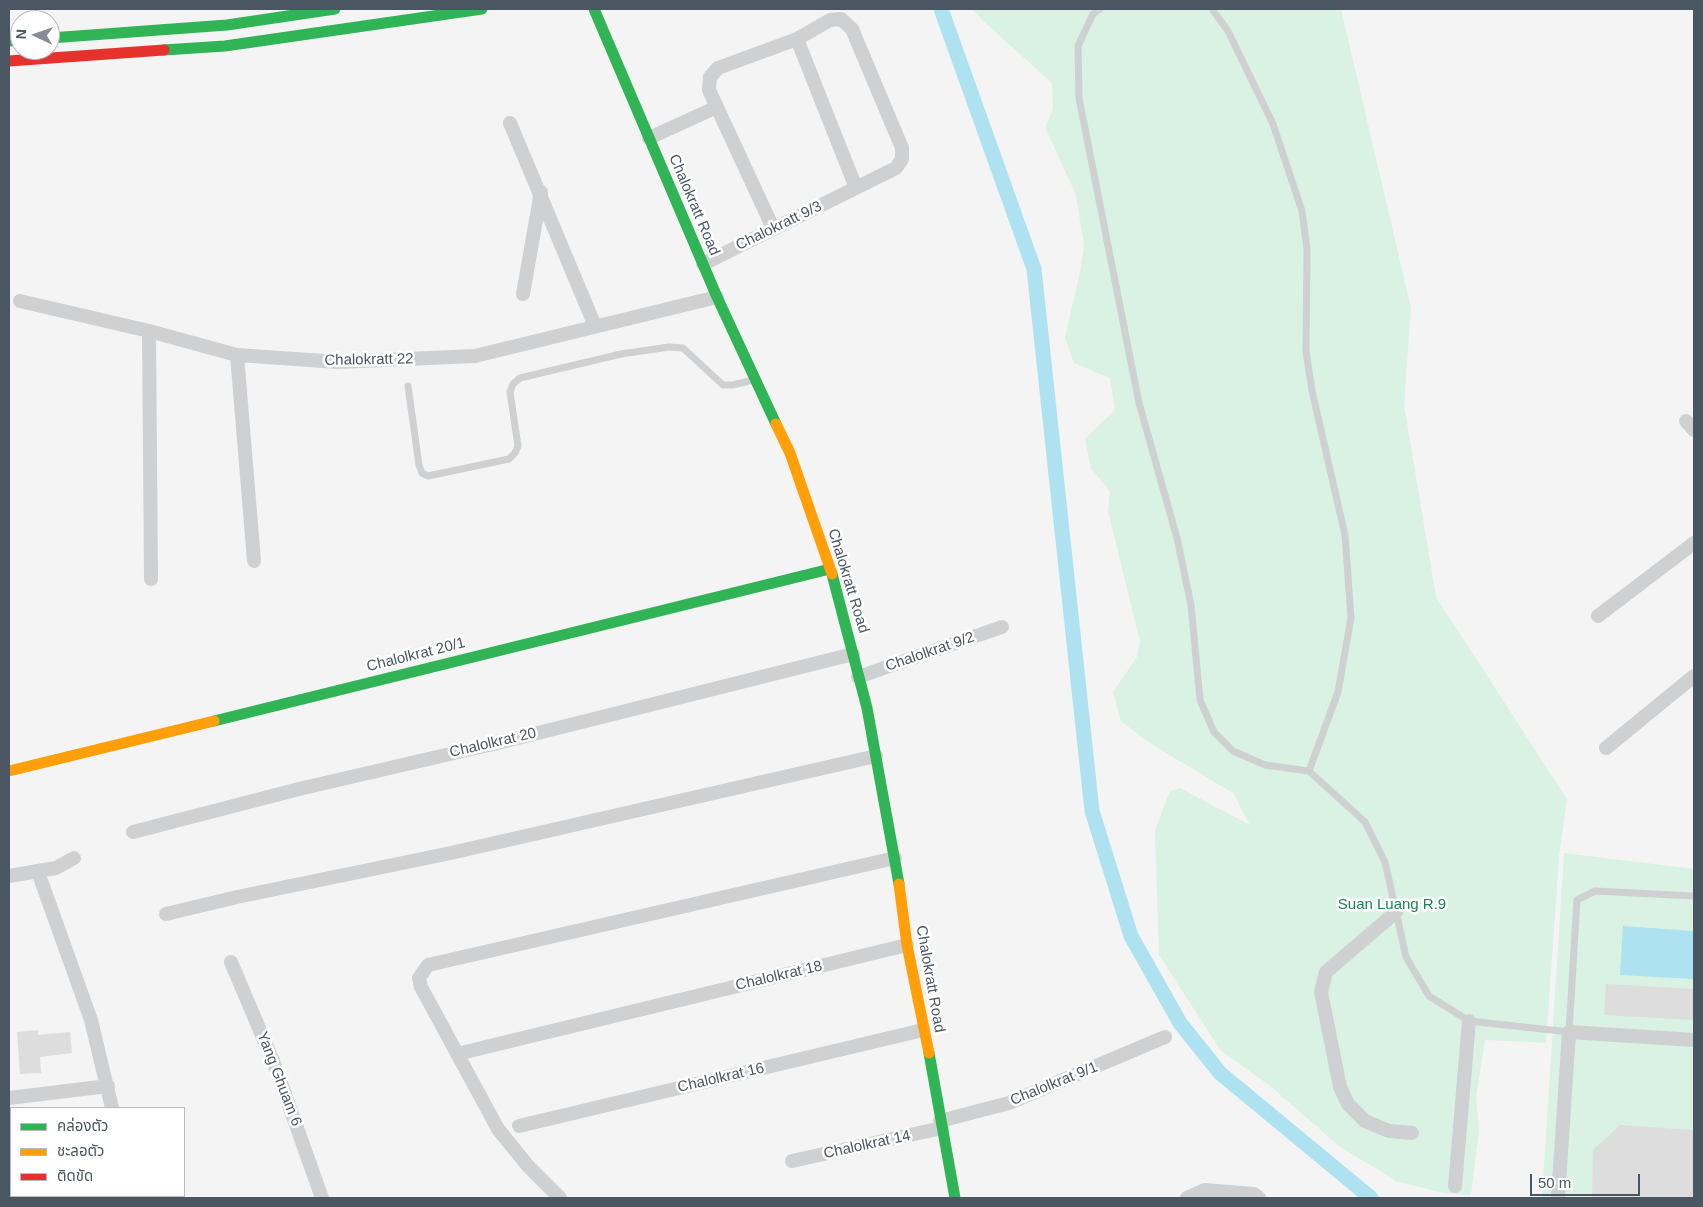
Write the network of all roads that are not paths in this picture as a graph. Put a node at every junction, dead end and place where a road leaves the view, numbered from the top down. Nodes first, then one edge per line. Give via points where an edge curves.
1 (335, 9) edge
2 (482, 9) edge
3 (594, 9) edge
4 (1100, 9) edge
5 (1212, 9) edge
6 (60, 37) edge
7 (797, 39) junction
8 (9, 61) edge
9 (717, 107) junction
10 (510, 123) dead end
11 (649, 138) junction
12 (856, 188) junction
13 (541, 192) junction
14 (773, 228) junction
15 (703, 264) junction
16 (524, 294) dead end
17 (717, 297) junction
18 (20, 301) dead end
19 (595, 326) junction
20 (149, 331) junction
21 (237, 355) junction
22 (756, 379) junction
23 (408, 386) dead end
24 (1694, 544) edge
25 (254, 561) dead end
26 (830, 568) junction
27 (150, 579) dead end
28 (1598, 616) dead end
29 (1002, 627) dead end
30 (853, 654) junction
31 (1694, 676) edge
32 (858, 677) junction
33 (1606, 748) dead end
34 (876, 756) junction
35 (9, 771) edge
36 (1309, 771) junction
37 (133, 832) dead end
38 (74, 858) dead end
39 (894, 858) junction
40 (38, 872) junction
41 (9, 876) edge
42 (1694, 896) edge
43 (1396, 912) junction
44 (166, 914) dead end
45 (907, 946) junction
46 (231, 962) dead end
47 (1469, 1021) junction
48 (923, 1030) junction
49 (1568, 1032) junction
50 (1165, 1037) dead end
51 (1694, 1040) edge
52 (457, 1054) junction
53 (108, 1086) junction
54 (9, 1098) edge
55 (112, 1107) edge
56 (941, 1124) junction
57 (519, 1126) dead end
58 (1412, 1133) dead end
59 (792, 1161) dead end
60 (1455, 1186) dead end
61 (322, 1198) edge
62 (560, 1198) edge
63 (955, 1198) edge
64 (1187, 1198) edge
65 (1259, 1198) edge
66 (1558, 1198) edge

1 - 6 street via 227,25
2 - 8 street via 225,46
3 - 11 street, Chalokratt Road
4 - 36 lane via 1093,14 1078,46 1079,98 1139,402 1177,538 1191,605 1200,700 1214,732 1233,751 1265,765
5 - 36 lane via 1228,31 1273,124 1302,211 1306,249 1306,351 1345,535 1352,618 1338,692
7 - 9 street via 718,68 710,78 709,90
7 - 12 street
7 - 12 street, Chalokratt 9/3 via 830,20 837,18 847,23 902,148 902,159 896,168
9 - 11 street
9 - 14 street
10 - 13 street
11 - 15 street, Chalokratt Road
12 - 14 street, Chalokratt 9/3
13 - 16 street
13 - 19 street
14 - 15 street, Chalokratt 9/3
15 - 17 street, Chalokratt Road
17 - 19 street, Chalokratt 22
17 - 22 street, Chalokratt Road
18 - 20 street, Chalokratt 22
19 - 21 street, Chalokratt 22 via 466,357 338,362
20 - 21 street, Chalokratt 22
20 - 27 street
21 - 25 street
22 - 23 lane via 723,385 684,348 669,347 621,354 520,378 510,392 518,446 515,454 509,459 428,476 422,473 419,465
22 - 26 street, Chalokratt Road via 790,453
24 - 28 street
26 - 30 street, Chalokratt Road
26 - 35 street, Chalolkrat 20/1
29 - 32 street, Chalolkrat 9/2
30 - 32 street, Chalokratt Road
30 - 37 street, Chalolkrat 20
31 - 33 street
32 - 34 street, Chalokratt Road
34 - 39 street, Chalokratt Road
34 - 44 street via 452,853
36 - 43 lane via 1365,822 1385,862
38 - 40 street via 56,868
39 - 45 street, Chalokratt Road
39 - 52 street via 428,965 419,978 421,988
40 - 41 street
40 - 53 street via 91,1020
42 - 49 lane via 1594,891 1577,900
43 - 47 lane via 1406,956 1429,996
43 - 58 street via 1326,972 1321,992 1340,1087 1348,1104 1365,1122
45 - 48 street, Chalokratt Road
45 - 52 street, Chalolkrat 18
46 - 61 street, Yang Ghuam 6 via 275,1066
47 - 49 lane
47 - 60 street
48 - 56 street, Chalokratt Road via 934,1073
48 - 57 street, Chalolkrat 16
49 - 51 street
49 - 66 street
50 - 56 street, Chalolkrat 9/1 via 1009,1103
52 - 62 street via 498,1128 528,1166
53 - 54 street
53 - 55 street
56 - 59 street, Chalolkrat 14
56 - 63 street, Chalokratt Road
64 - 65 street via 1205,1190 1254,1194

